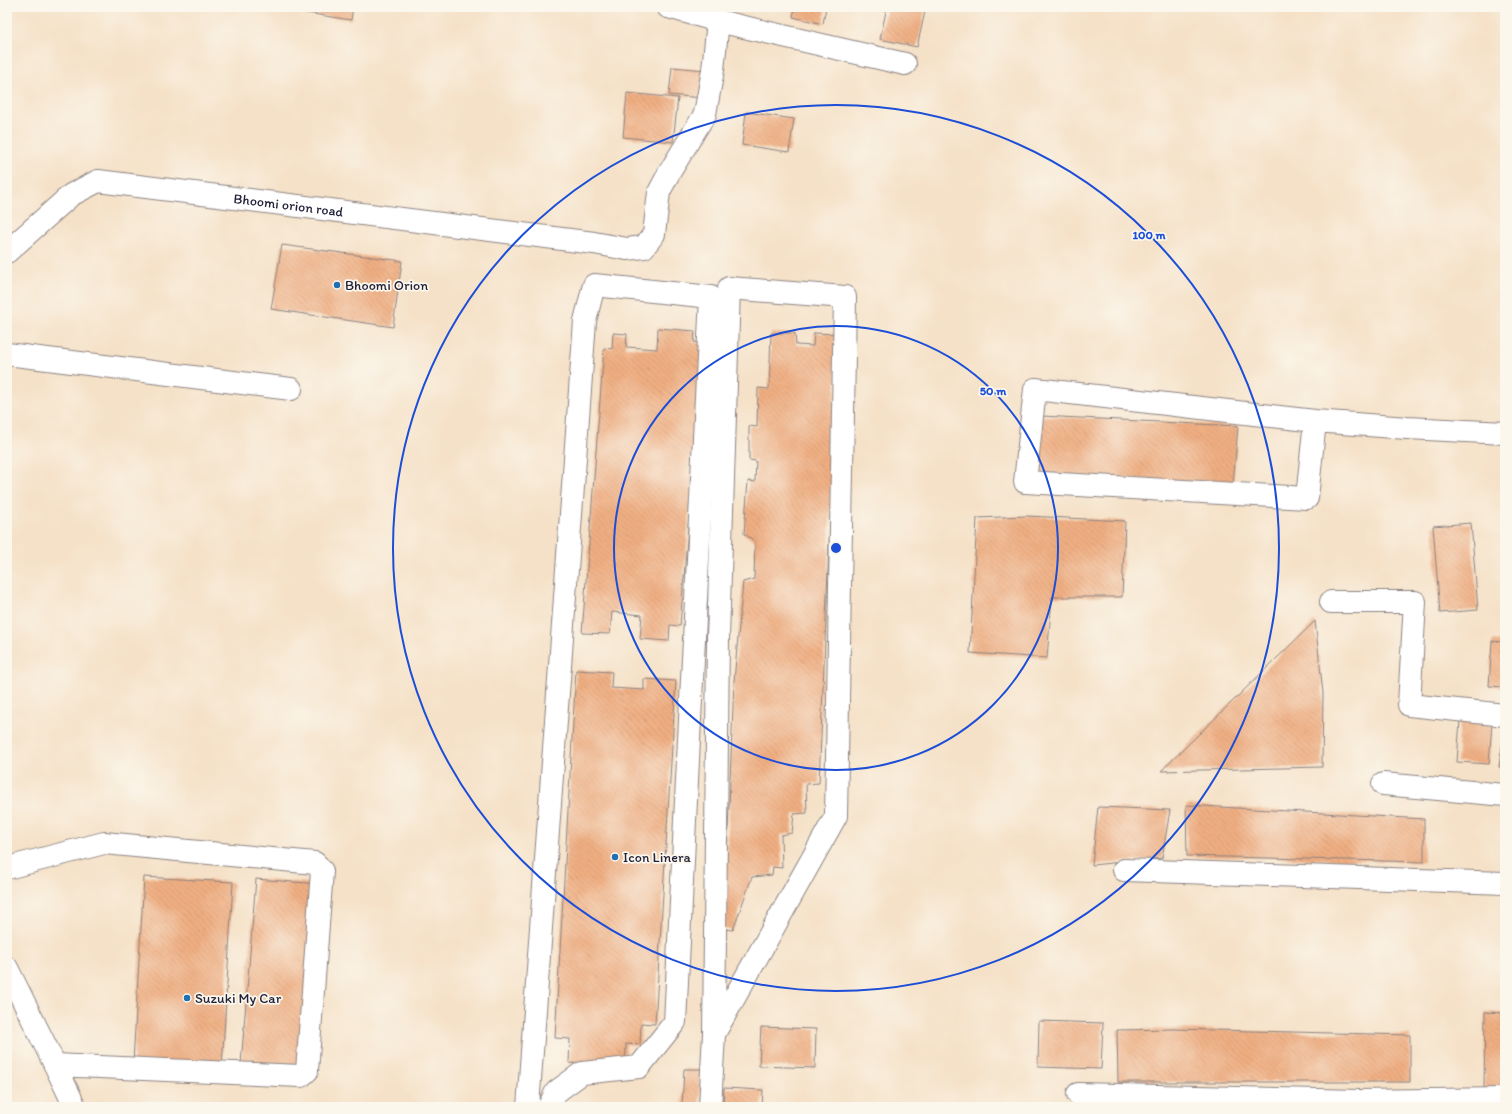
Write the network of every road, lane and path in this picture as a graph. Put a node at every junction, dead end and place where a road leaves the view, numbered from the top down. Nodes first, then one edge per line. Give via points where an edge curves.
1 (668, 7) edge
2 (718, 21) junction
3 (905, 64) dead end
4 (7, 252) edge
5 (7, 354) edge
6 (291, 389) dead end
7 (1315, 421) junction
8 (1505, 433) edge
9 (1331, 602) dead end
10 (1505, 715) edge
11 (1383, 784) dead end
12 (1505, 795) edge
13 (7, 868) edge
14 (1124, 870) dead end
15 (1505, 883) edge
16 (7, 968) edge
17 (714, 1034) junction
18 (56, 1065) junction
19 (1078, 1094) dead end
20 (1505, 1099) edge
21 (75, 1107) edge
22 (528, 1107) edge
23 (549, 1107) edge
24 (710, 1107) edge

1 - 2 street
2 - 3 street
2 - 4 street, Bhoomi orion road via 706,114 659,192 654,234 644,248 627,249 98,181 71,195
5 - 6 street
7 - 7 street via 1034,389 1025,482 1307,498
7 - 8 street
9 - 10 street via 1415,602 1409,705
11 - 12 street
13 - 18 street via 104,843 315,863 322,871 307,1071 300,1076
14 - 15 street
16 - 18 street
17 - 17 street via 836,816 845,297 729,288 718,674
17 - 24 street
18 - 21 street
19 - 20 street via 1359,1101
22 - 23 street via 585,320 594,285 711,297 675,1022 639,1066 582,1073 556,1092

